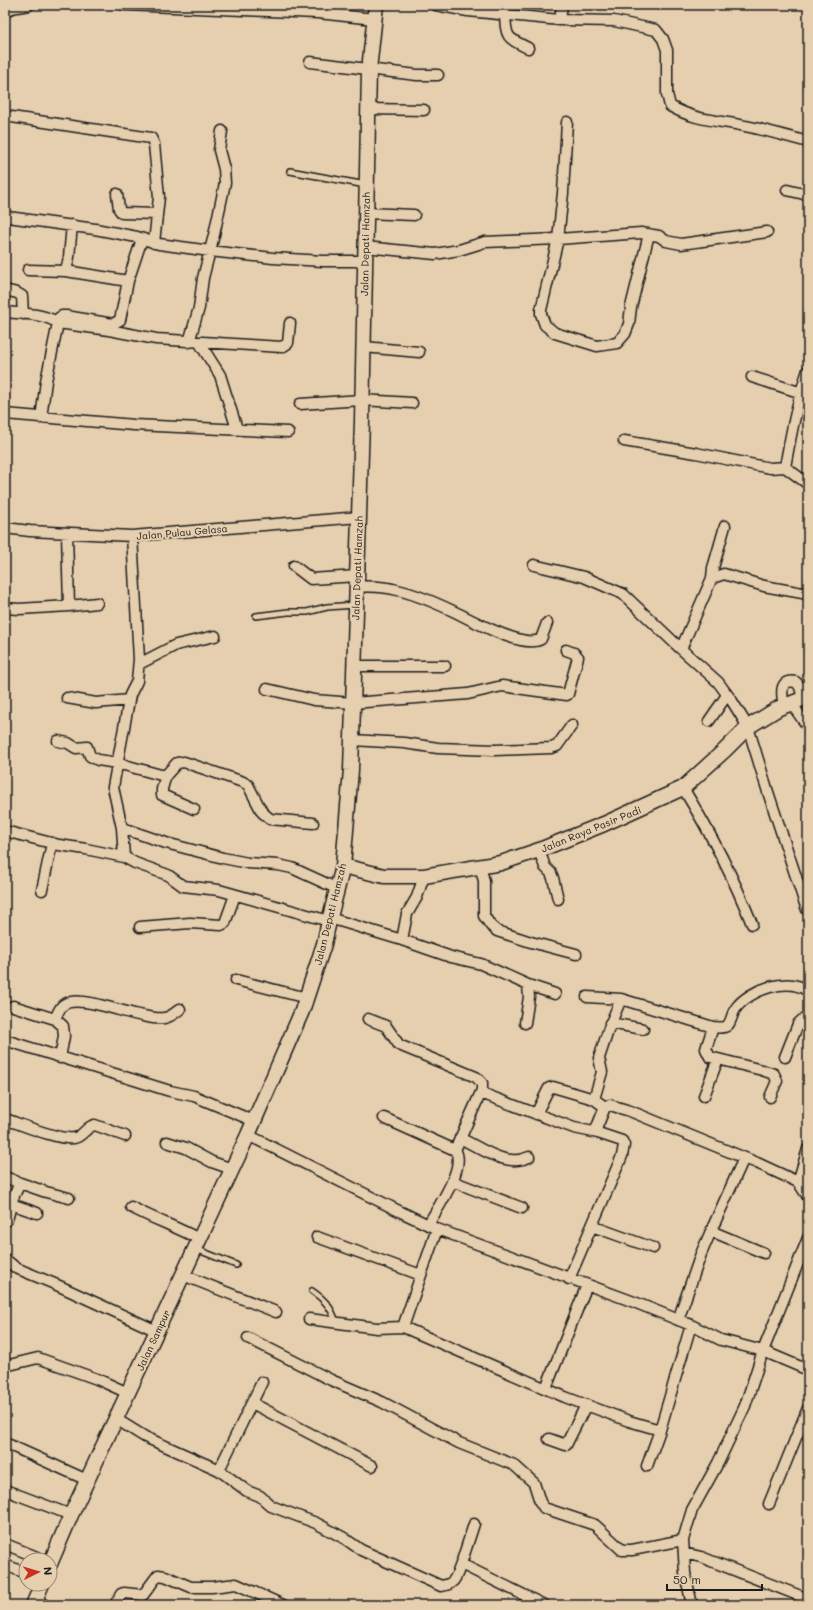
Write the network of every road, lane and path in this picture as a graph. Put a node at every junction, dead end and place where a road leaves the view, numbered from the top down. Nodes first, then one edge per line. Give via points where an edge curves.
1 (29, 5) edge
2 (124, 5) edge
3 (376, 5) edge
4 (436, 5) edge
5 (562, 5) edge
6 (191, 7) edge
7 (5, 13) edge
8 (505, 14) junction
9 (374, 19) junction
10 (560, 20) junction
11 (528, 48) dead end
12 (310, 62) dead end
13 (369, 70) junction
14 (438, 75) dead end
15 (369, 109) junction
16 (424, 110) dead end
17 (5, 116) edge
18 (567, 122) dead end
19 (222, 130) dead end
20 (808, 142) edge
21 (290, 171) dead end
22 (367, 186) junction
23 (787, 190) dead end
24 (117, 194) dead end
25 (808, 195) edge
26 (366, 213) junction
27 (157, 214) junction
28 (414, 215) dead end
29 (8, 217) dead end
30 (72, 225) junction
31 (767, 232) dead end
32 (649, 234) junction
33 (142, 239) junction
34 (558, 239) junction
35 (154, 243) junction
36 (210, 251) junction
37 (365, 254) junction
38 (28, 270) dead end
39 (66, 271) junction
40 (128, 281) junction
41 (5, 290) edge
42 (5, 312) edge
43 (23, 314) junction
44 (58, 323) junction
45 (290, 323) dead end
46 (194, 342) junction
47 (364, 347) junction
48 (420, 352) dead end
49 (808, 370) edge
50 (752, 377) dead end
51 (804, 394) edge
52 (362, 400) junction
53 (412, 403) dead end
54 (300, 404) dead end
55 (5, 414) edge
56 (42, 418) junction
57 (237, 430) junction
58 (288, 432) dead end
59 (624, 441) dead end
60 (785, 467) junction
61 (808, 484) edge
62 (359, 517) junction
63 (725, 526) dead end
64 (5, 528) edge
65 (67, 533) junction
66 (132, 536) junction
67 (534, 565) dead end
68 (294, 566) dead end
69 (712, 578) junction
70 (357, 581) junction
71 (808, 594) edge
72 (97, 603) dead end
73 (356, 605) junction
74 (69, 606) junction
75 (5, 608) edge
76 (256, 616) dead end
77 (547, 623) dead end
78 (215, 636) dead end
79 (681, 649) junction
80 (566, 650) dead end
81 (139, 664) junction
82 (353, 666) junction
83 (445, 666) dead end
84 (267, 689) dead end
85 (728, 695) junction
86 (67, 698) dead end
87 (130, 700) junction
88 (797, 701) edge
89 (353, 703) junction
90 (709, 721) dead end
91 (572, 725) dead end
92 (748, 727) junction
93 (808, 727) edge
94 (352, 740) junction
95 (58, 741) dead end
96 (117, 763) junction
97 (166, 775) junction
98 (683, 788) junction
99 (194, 809) dead end
100 (313, 823) dead end
101 (122, 828) junction
102 (5, 831) edge
103 (52, 843) junction
104 (539, 850) junction
105 (124, 857) junction
106 (343, 866) junction
107 (480, 866) junction
108 (424, 876) junction
109 (338, 889) junction
110 (42, 890) dead end
111 (235, 895) junction
112 (558, 899) dead end
113 (806, 910) dead end
114 (329, 920) junction
115 (752, 924) dead end
116 (140, 927) dead end
117 (402, 940) junction
118 (576, 954) dead end
119 (236, 980) dead end
120 (528, 985) junction
121 (808, 991) edge
122 (555, 994) dead end
123 (588, 997) dead end
124 (307, 998) junction
125 (621, 999) junction
126 (13, 1006) dead end
127 (180, 1009) dead end
128 (368, 1019) dead end
129 (55, 1020) junction
130 (808, 1022) edge
131 (525, 1023) dead end
132 (610, 1023) junction
133 (713, 1027) junction
134 (644, 1028) dead end
135 (5, 1040) edge
136 (786, 1057) dead end
137 (60, 1058) junction
138 (718, 1059) junction
139 (481, 1093) junction
140 (704, 1096) dead end
141 (770, 1097) dead end
142 (594, 1099) junction
143 (605, 1107) junction
144 (536, 1114) junction
145 (255, 1118) junction
146 (384, 1118) dead end
147 (5, 1119) edge
148 (595, 1132) junction
149 (248, 1135) junction
150 (124, 1136) dead end
151 (460, 1138) junction
152 (167, 1142) dead end
153 (808, 1149) edge
154 (455, 1150) junction
155 (529, 1157) dead end
156 (744, 1158) junction
157 (232, 1169) junction
158 (5, 1177) edge
159 (452, 1181) junction
160 (798, 1182) junction
161 (20, 1183) junction
162 (808, 1197) edge
163 (69, 1198) dead end
164 (11, 1204) junction
165 (131, 1207) dead end
166 (522, 1208) dead end
167 (37, 1213) dead end
168 (7, 1220) dead end
169 (592, 1226) junction
170 (432, 1227) junction
171 (711, 1231) junction
172 (317, 1237) dead end
173 (808, 1238) edge
174 (197, 1244) junction
175 (653, 1248) dead end
176 (764, 1253) dead end
177 (5, 1259) edge
178 (236, 1265) dead end
179 (183, 1275) junction
180 (421, 1275) junction
181 (569, 1279) junction
182 (587, 1285) junction
183 (312, 1291) dead end
184 (276, 1312) dead end
185 (309, 1319) dead end
186 (678, 1320) junction
187 (336, 1323) junction
188 (691, 1325) junction
189 (403, 1327) junction
190 (157, 1331) junction
191 (248, 1338) dead end
192 (763, 1351) junction
193 (5, 1366) edge
194 (808, 1370) edge
195 (262, 1382) dead end
196 (546, 1388) junction
197 (128, 1393) junction
198 (252, 1403) junction
199 (586, 1405) junction
200 (808, 1408) edge
201 (116, 1419) junction
202 (660, 1430) junction
203 (549, 1439) dead end
204 (5, 1443) edge
205 (372, 1466) dead end
206 (648, 1466) dead end
207 (219, 1470) junction
208 (87, 1480) junction
209 (5, 1490) edge
210 (769, 1504) dead end
211 (71, 1515) junction
212 (474, 1524) dead end
213 (683, 1540) junction
214 (5, 1544) edge
215 (24, 1552) edge
216 (55, 1552) edge
217 (684, 1553) junction
218 (461, 1564) junction
219 (5, 1565) edge
220 (18, 1570) edge
221 (40, 1592) edge
222 (808, 1599) edge
223 (38, 1603) edge
224 (115, 1605) edge
225 (283, 1605) edge
226 (544, 1605) edge
227 (692, 1605) edge

1 - 7 street via 12,8
2 - 6 street
3 - 9 main road, Jalan Depati Hamzah
4 - 8 street
5 - 10 street
6 - 9 street via 318,13
8 - 10 street
8 - 11 street via 508,36
9 - 13 main road, Jalan Depati Hamzah
10 - 20 street via 614,21 656,30 667,50 667,94 670,106 685,115 786,135
12 - 13 street
13 - 14 street
13 - 15 main road, Jalan Depati Hamzah
15 - 16 street
15 - 22 main road, Jalan Depati Hamzah
17 - 27 street via 151,138 154,144 159,197
18 - 34 street
19 - 36 street via 219,150 225,183
21 - 22 lane
22 - 26 main road, Jalan Depati Hamzah
23 - 25 street
24 - 27 street via 122,213
26 - 28 street
26 - 37 main road, Jalan Depati Hamzah
27 - 35 street
29 - 30 street
30 - 33 street
30 - 39 street via 70,257
31 - 32 street via 681,244
32 - 34 street
32 - 34 street via 625,334 617,343 597,346 555,333 545,325 541,310
33 - 35 street
33 - 40 street
34 - 37 street via 485,242 435,254
35 - 36 street
36 - 37 street via 322,261
36 - 46 street via 203,278
37 - 47 main road, Jalan Depati Hamzah
38 - 39 street
39 - 40 street
40 - 44 street via 122,314 117,323 62,316
41 - 43 street via 22,296
42 - 43 street
43 - 44 street via 51,318
44 - 46 street via 156,339
44 - 56 street via 46,381
45 - 46 street via 288,343 282,347
46 - 57 street via 220,375
47 - 48 street
47 - 52 main road, Jalan Depati Hamzah
49 - 51 street
50 - 51 street
51 - 60 street via 793,422
52 - 53 street
52 - 54 street
52 - 62 main road, Jalan Depati Hamzah
55 - 56 street
56 - 57 street
57 - 58 street
59 - 60 street via 770,468
60 - 61 street
62 - 66 street, Jalan Pulau Gelasa
62 - 70 main road, Jalan Depati Hamzah
63 - 69 street
64 - 65 street, Jalan Pulau Gelasa
65 - 66 street, Jalan Pulau Gelasa
65 - 74 street
66 - 81 street
67 - 79 street via 584,577 623,594
68 - 70 street via 311,579
69 - 71 street via 724,574 764,586
69 - 79 street
70 - 73 main road, Jalan Depati Hamzah
70 - 77 street via 393,589 446,608 498,633 534,642 541,639
72 - 74 street
73 - 76 lane
73 - 82 main road, Jalan Depati Hamzah
74 - 75 street
78 - 81 street via 176,645
79 - 85 street via 718,682
80 - 89 street via 578,658 567,695 502,686 468,694
81 - 87 street via 137,681
82 - 83 street
82 - 89 main road, Jalan Depati Hamzah
84 - 89 street via 314,700
85 - 90 street
85 - 92 street
86 - 87 street via 96,703
87 - 96 street
88 - 92 main road, Jalan Raya Pasir Padi
88 - 93 street
89 - 94 main road, Jalan Depati Hamzah
91 - 94 street via 557,746 551,748 438,748
92 - 98 main road, Jalan Raya Pasir Padi
92 - 113 street
94 - 106 main road, Jalan Depati Hamzah
95 - 96 street via 76,748 87,747 92,758
96 - 97 street
96 - 101 street via 113,787
97 - 99 street via 162,795
97 - 100 street via 178,763 184,762 248,785 262,812 270,819
98 - 104 main road, Jalan Raya Pasir Padi
98 - 115 street via 728,867
101 - 105 street
101 - 109 street via 223,858 292,868
102 - 103 street
103 - 105 street
103 - 110 street
104 - 107 main road, Jalan Raya Pasir Padi
104 - 112 street via 544,867 553,878
105 - 111 street via 168,875 182,886 218,890
106 - 108 main road, Jalan Raya Pasir Padi via 384,876
106 - 109 main road, Jalan Depati Hamzah
107 - 108 main road, Jalan Raya Pasir Padi
107 - 118 street via 484,881 484,916 491,926 497,931 530,942
108 - 117 street via 407,914
109 - 114 main road, Jalan Depati Hamzah
111 - 114 street
111 - 116 street via 221,925 190,923
114 - 117 street via 360,926
114 - 124 main road, Jalan Depati Hamzah
117 - 120 street via 451,957 481,964
119 - 124 street
120 - 122 street
120 - 131 street
121 - 133 street via 786,985 769,987 744,999 735,1009 727,1026
123 - 125 street
124 - 145 main road, Jalan Depati Hamzah
125 - 132 street
125 - 133 street
126 - 129 street
127 - 129 street via 172,1015 159,1018 73,1001 62,1006
128 - 139 street via 386,1026 399,1045 476,1077 482,1083
129 - 137 street via 63,1026
130 - 136 street via 802,1020 798,1024
132 - 134 street
132 - 142 street via 599,1058 602,1072
133 - 138 street via 706,1049 710,1057
135 - 137 street
137 - 145 street via 194,1096
138 - 140 street
138 - 141 street via 774,1074 777,1081
139 - 144 street
139 - 151 street
142 - 143 street
142 - 144 street via 551,1087
143 - 148 street
143 - 156 street via 610,1105 630,1111
144 - 148 street via 574,1128
145 - 149 main road, Jalan Sampur
146 - 154 street
147 - 150 street via 72,1139 90,1126
148 - 169 street via 622,1141 624,1145 622,1156
149 - 157 main road, Jalan Sampur
149 - 170 street
151 - 154 street
151 - 155 street via 513,1162
152 - 157 street
153 - 160 street
154 - 159 street via 459,1160
156 - 160 street
156 - 171 street
157 - 174 main road, Jalan Sampur
158 - 161 street
159 - 166 street
159 - 170 street
160 - 162 street
161 - 163 street
161 - 164 street
164 - 167 street
164 - 168 street
165 - 174 street via 173,1225
169 - 175 street
169 - 181 street
170 - 180 street
170 - 181 street
171 - 176 street
171 - 186 street
172 - 180 street
173 - 192 street
174 - 178 lane
174 - 179 main road, Jalan Sampur
177 - 190 street via 16,1268
179 - 184 street
179 - 190 main road, Jalan Sampur
180 - 189 street
181 - 182 street
182 - 186 street
182 - 196 street
183 - 187 lane via 327,1302
185 - 187 street
186 - 188 street
187 - 189 street via 377,1328
188 - 192 street via 721,1340
188 - 202 street
189 - 196 street
190 - 197 main road, Jalan Sampur
191 - 213 street via 331,1380 382,1402 459,1443 514,1465 534,1483 544,1508 595,1525 622,1550
192 - 194 street
192 - 213 street via 745,1406 692,1510
193 - 197 street via 38,1358
195 - 198 street
196 - 199 street
197 - 201 main road, Jalan Sampur
198 - 205 street
198 - 207 street
199 - 202 street
199 - 203 street via 566,1445
200 - 210 street
201 - 207 street via 145,1437
201 - 208 main road, Jalan Sampur
202 - 206 street
204 - 208 street
207 - 218 street via 271,1506 316,1522 361,1550 441,1586 452,1583
208 - 211 main road, Jalan Sampur
209 - 211 street
211 - 216 main road, Jalan Sampur
212 - 218 street
213 - 217 street
214 - 215 street
217 - 222 street via 701,1557
217 - 227 street via 685,1573
218 - 226 street
219 - 220 street
221 - 223 main road
224 - 225 street via 121,1594 142,1595 158,1575 191,1587 212,1588 236,1584

